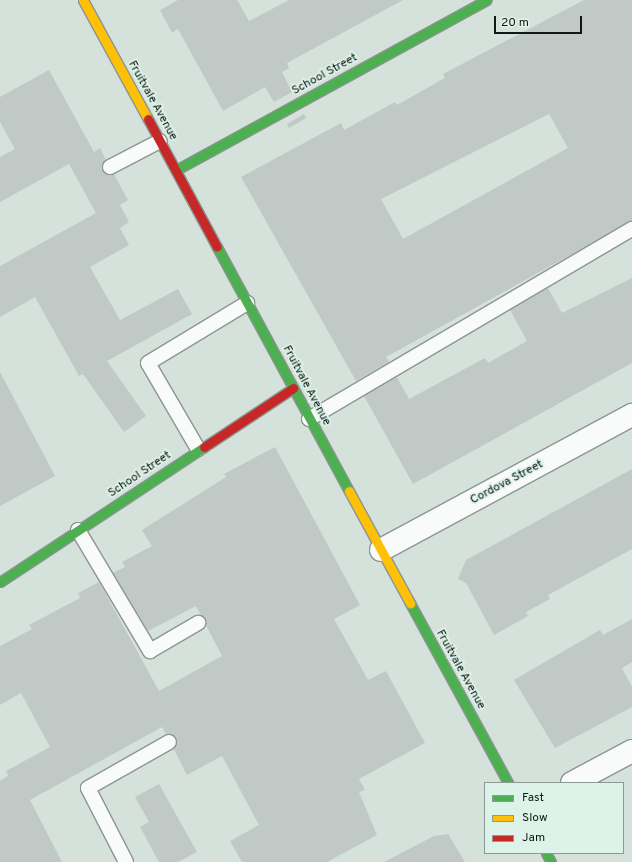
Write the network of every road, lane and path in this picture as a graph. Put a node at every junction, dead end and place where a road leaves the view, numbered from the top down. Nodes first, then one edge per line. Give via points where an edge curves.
1 (83, 0) edge
2 (486, 0) edge
3 (160, 141) junction
4 (110, 167) dead end
5 (176, 170) junction
6 (632, 229) edge
7 (247, 304) junction
8 (293, 388) junction
9 (632, 415) edge
10 (309, 418) junction
11 (198, 450) junction
12 (78, 530) junction
13 (381, 550) junction
14 (0, 582) edge
15 (198, 623) dead end
16 (169, 742) dead end
17 (632, 751) edge
18 (507, 782) edge
19 (574, 782) edge
20 (126, 862) edge

1 - 3 main road, Fruitvale Avenue
2 - 5 main road, School Street
3 - 4 lane
3 - 5 main road, Fruitvale Avenue
5 - 7 main road, Fruitvale Avenue
6 - 10 lane
7 - 8 main road, Fruitvale Avenue
7 - 11 lane via 148,363
8 - 10 main road, Fruitvale Avenue
8 - 11 main road, School Street
9 - 13 street, Cordova Street
10 - 13 main road, Fruitvale Avenue
11 - 12 main road, School Street
12 - 14 main road, School Street
12 - 15 lane via 150,651
13 - 18 main road, Fruitvale Avenue
16 - 20 lane via 88,788
17 - 19 street

